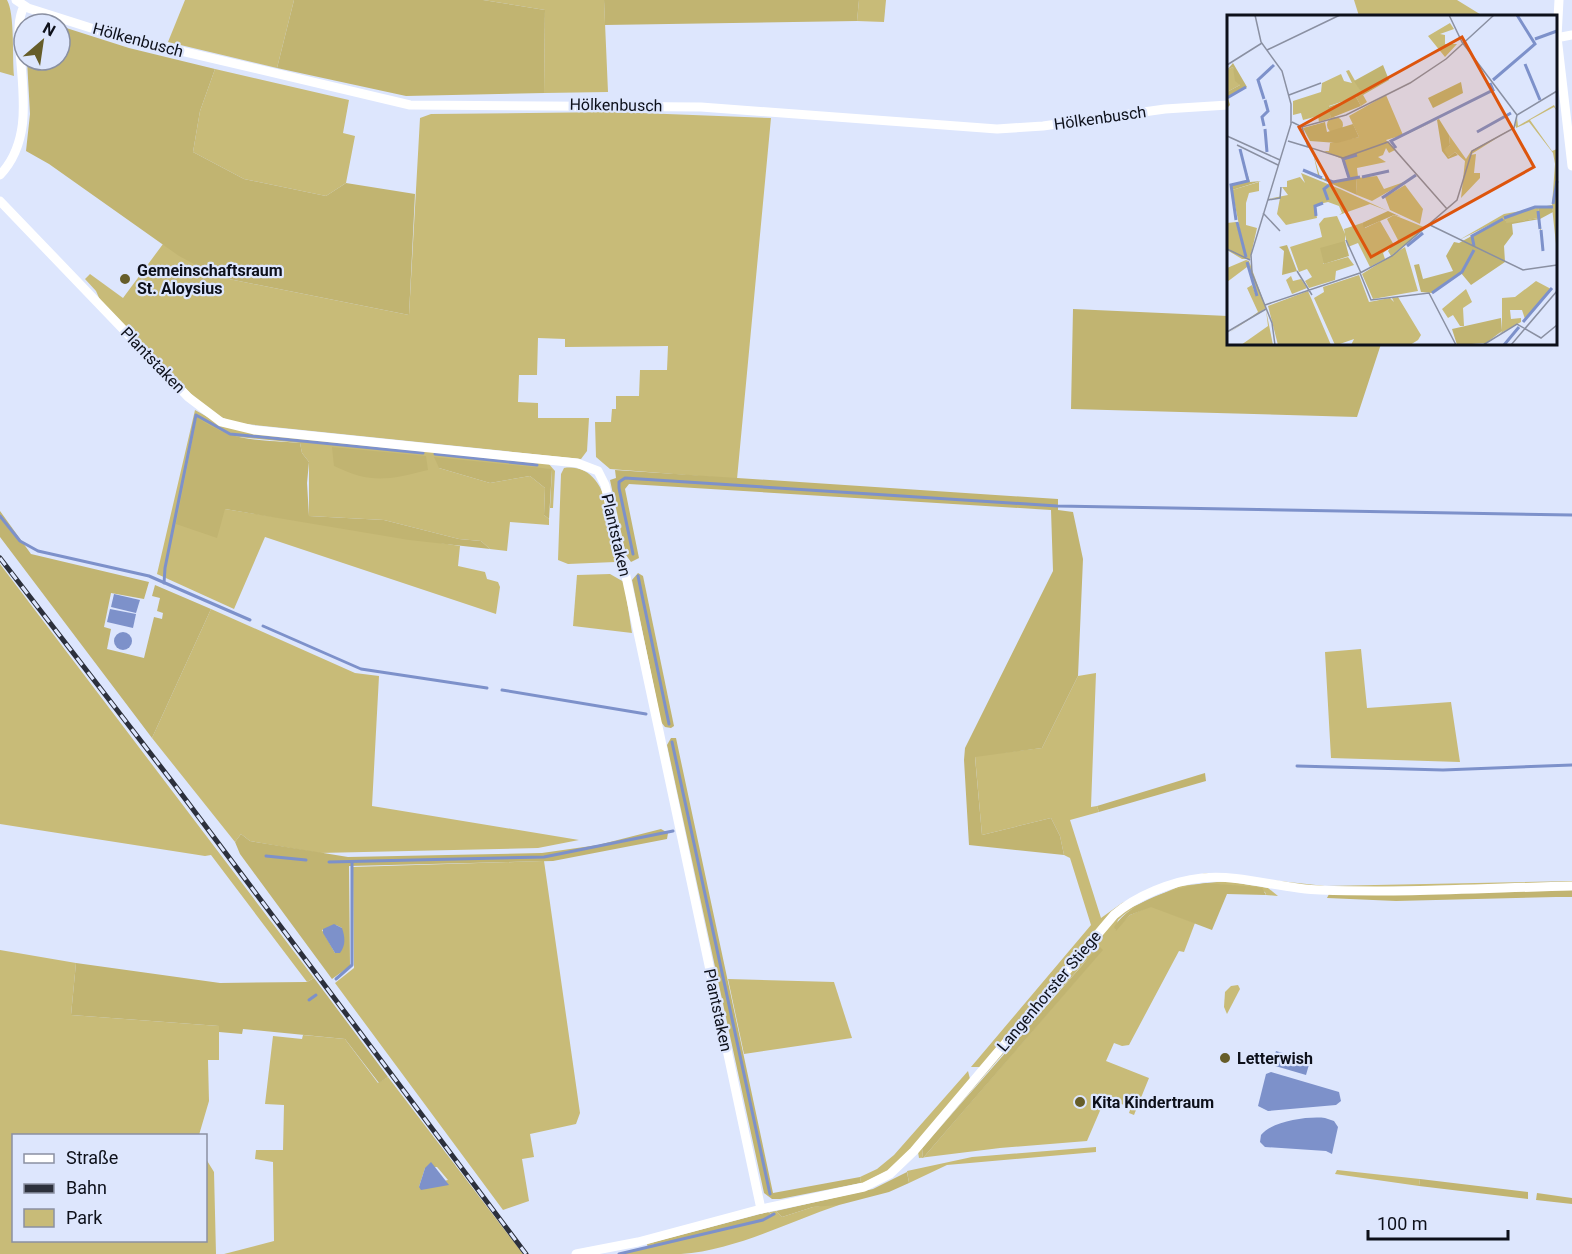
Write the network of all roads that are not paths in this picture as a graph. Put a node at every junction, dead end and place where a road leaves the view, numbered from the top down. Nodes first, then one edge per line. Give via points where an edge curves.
1 (1559, 0) edge
2 (20, 3) edge
3 (1557, 25) edge
4 (1572, 35) edge
5 (1557, 38) edge
6 (1557, 46) edge
7 (1227, 105) edge
8 (1572, 166) edge
9 (0, 175) edge
10 (0, 201) edge
11 (1572, 886) edge
12 (761, 1209) junction
13 (576, 1254) edge

1 - 3 street
2 - 7 street, Hölkenbusch via 82,26 163,48 420,106 701,107 997,129 1165,108
2 - 9 street via 22,132 14,156
4 - 5 street
6 - 8 street
10 - 12 street, Plantstaken via 193,401 221,422 254,430 577,463 598,471 622,557
11 - 12 street, Langenhorster Stiege via 1329,891 1209,878 1182,882 1147,895 1121,909 1108,922 899,1168 864,1187
12 - 13 street, Langenhorster Stiege

